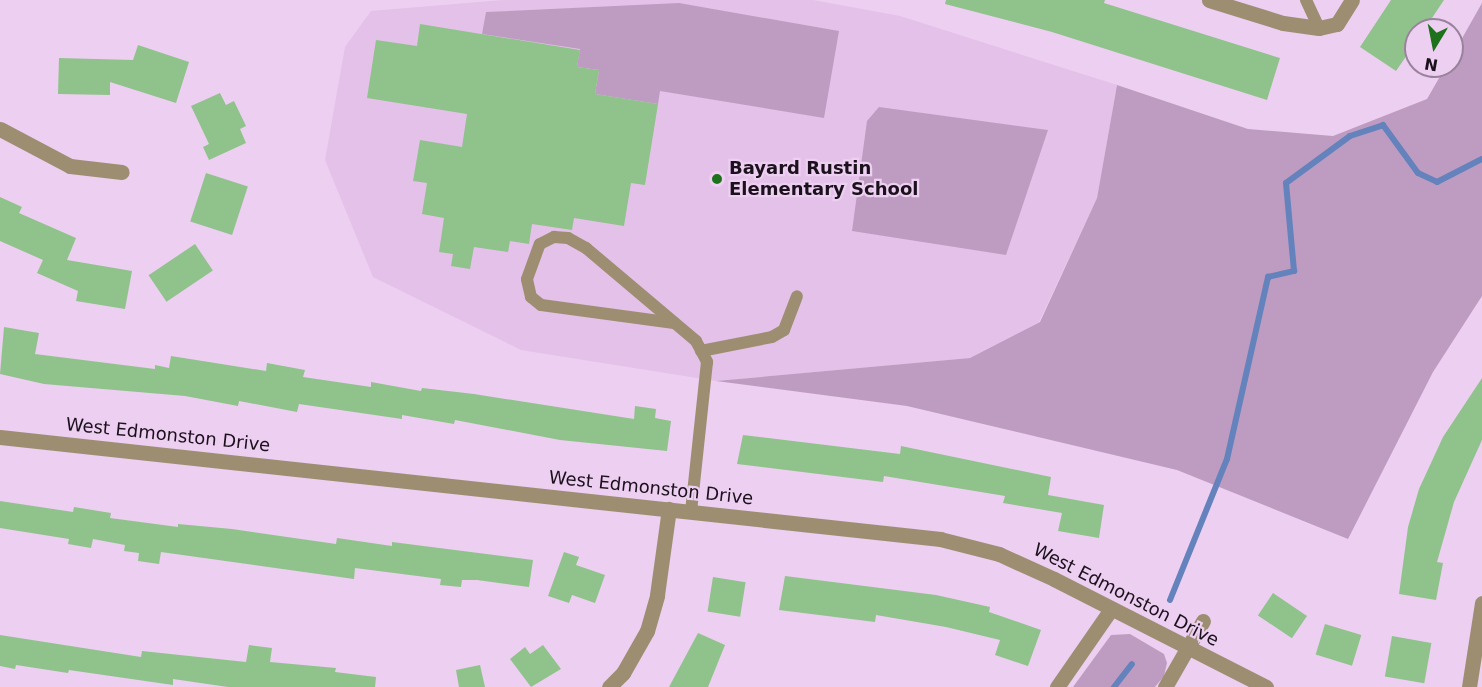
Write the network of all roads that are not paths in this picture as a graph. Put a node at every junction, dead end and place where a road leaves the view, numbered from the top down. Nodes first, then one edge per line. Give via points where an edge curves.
1 (1209, 0) edge
2 (1306, 0) edge
3 (1352, 0) edge
4 (1318, 28) junction
5 (0, 129) edge
6 (122, 172) dead end
7 (797, 296) dead end
8 (674, 323) junction
9 (702, 351) junction
10 (0, 437) edge
11 (669, 509) junction
12 (691, 512) junction
13 (1482, 603) edge
14 (1111, 609) junction
15 (1203, 621) dead end
16 (1186, 649) junction
17 (609, 687) edge
18 (1057, 687) edge
19 (1165, 687) edge
20 (1266, 687) edge
21 (1469, 687) edge

1 - 4 street via 1283,23
2 - 4 lane
3 - 4 street via 1337,24
5 - 6 street via 70,166
7 - 9 lane via 784,330 772,337
8 - 8 lane via 586,248 568,238 554,237 540,244 527,279 531,297 541,305
8 - 9 lane
9 - 12 lane via 707,362
10 - 11 street, West Edmonston Drive
11 - 12 street, West Edmonston Drive
11 - 17 street via 657,595 647,631 623,673
12 - 14 street, West Edmonston Drive via 940,539 999,554
13 - 21 street
14 - 16 street, West Edmonston Drive
14 - 18 street
15 - 16 street
16 - 19 street
16 - 20 street, West Edmonston Drive

